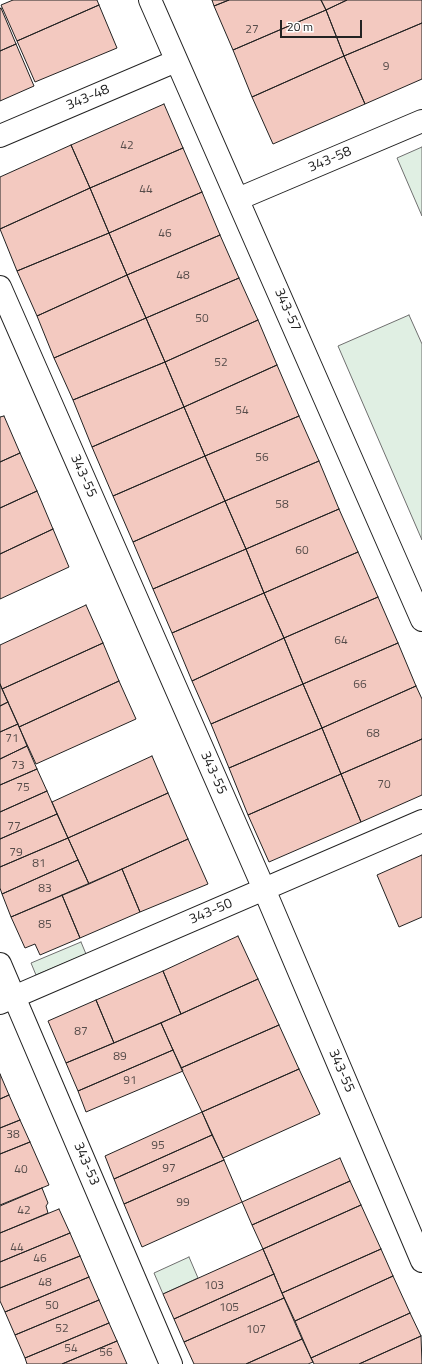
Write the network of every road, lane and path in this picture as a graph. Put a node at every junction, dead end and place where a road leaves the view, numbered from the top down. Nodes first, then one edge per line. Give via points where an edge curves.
1 (150, 0) edge
2 (176, 61) junction
3 (422, 121) edge
4 (0, 136) edge
5 (238, 199) junction
6 (0, 287) edge
7 (422, 620) edge
8 (422, 821) edge
9 (264, 889) junction
10 (0, 964) edge
11 (7, 999) edge
12 (422, 1261) edge
13 (171, 1364) edge

1 - 2 street, 343-57
2 - 4 street, 343-48
2 - 5 street, 343-57
3 - 5 street, 343-58
5 - 7 street, 343-57
6 - 9 street, 343-55
8 - 9 street, 343-50
9 - 11 street, 343-50
9 - 12 street, 343-55
10 - 11 street, 343-53
11 - 13 street, 343-53

